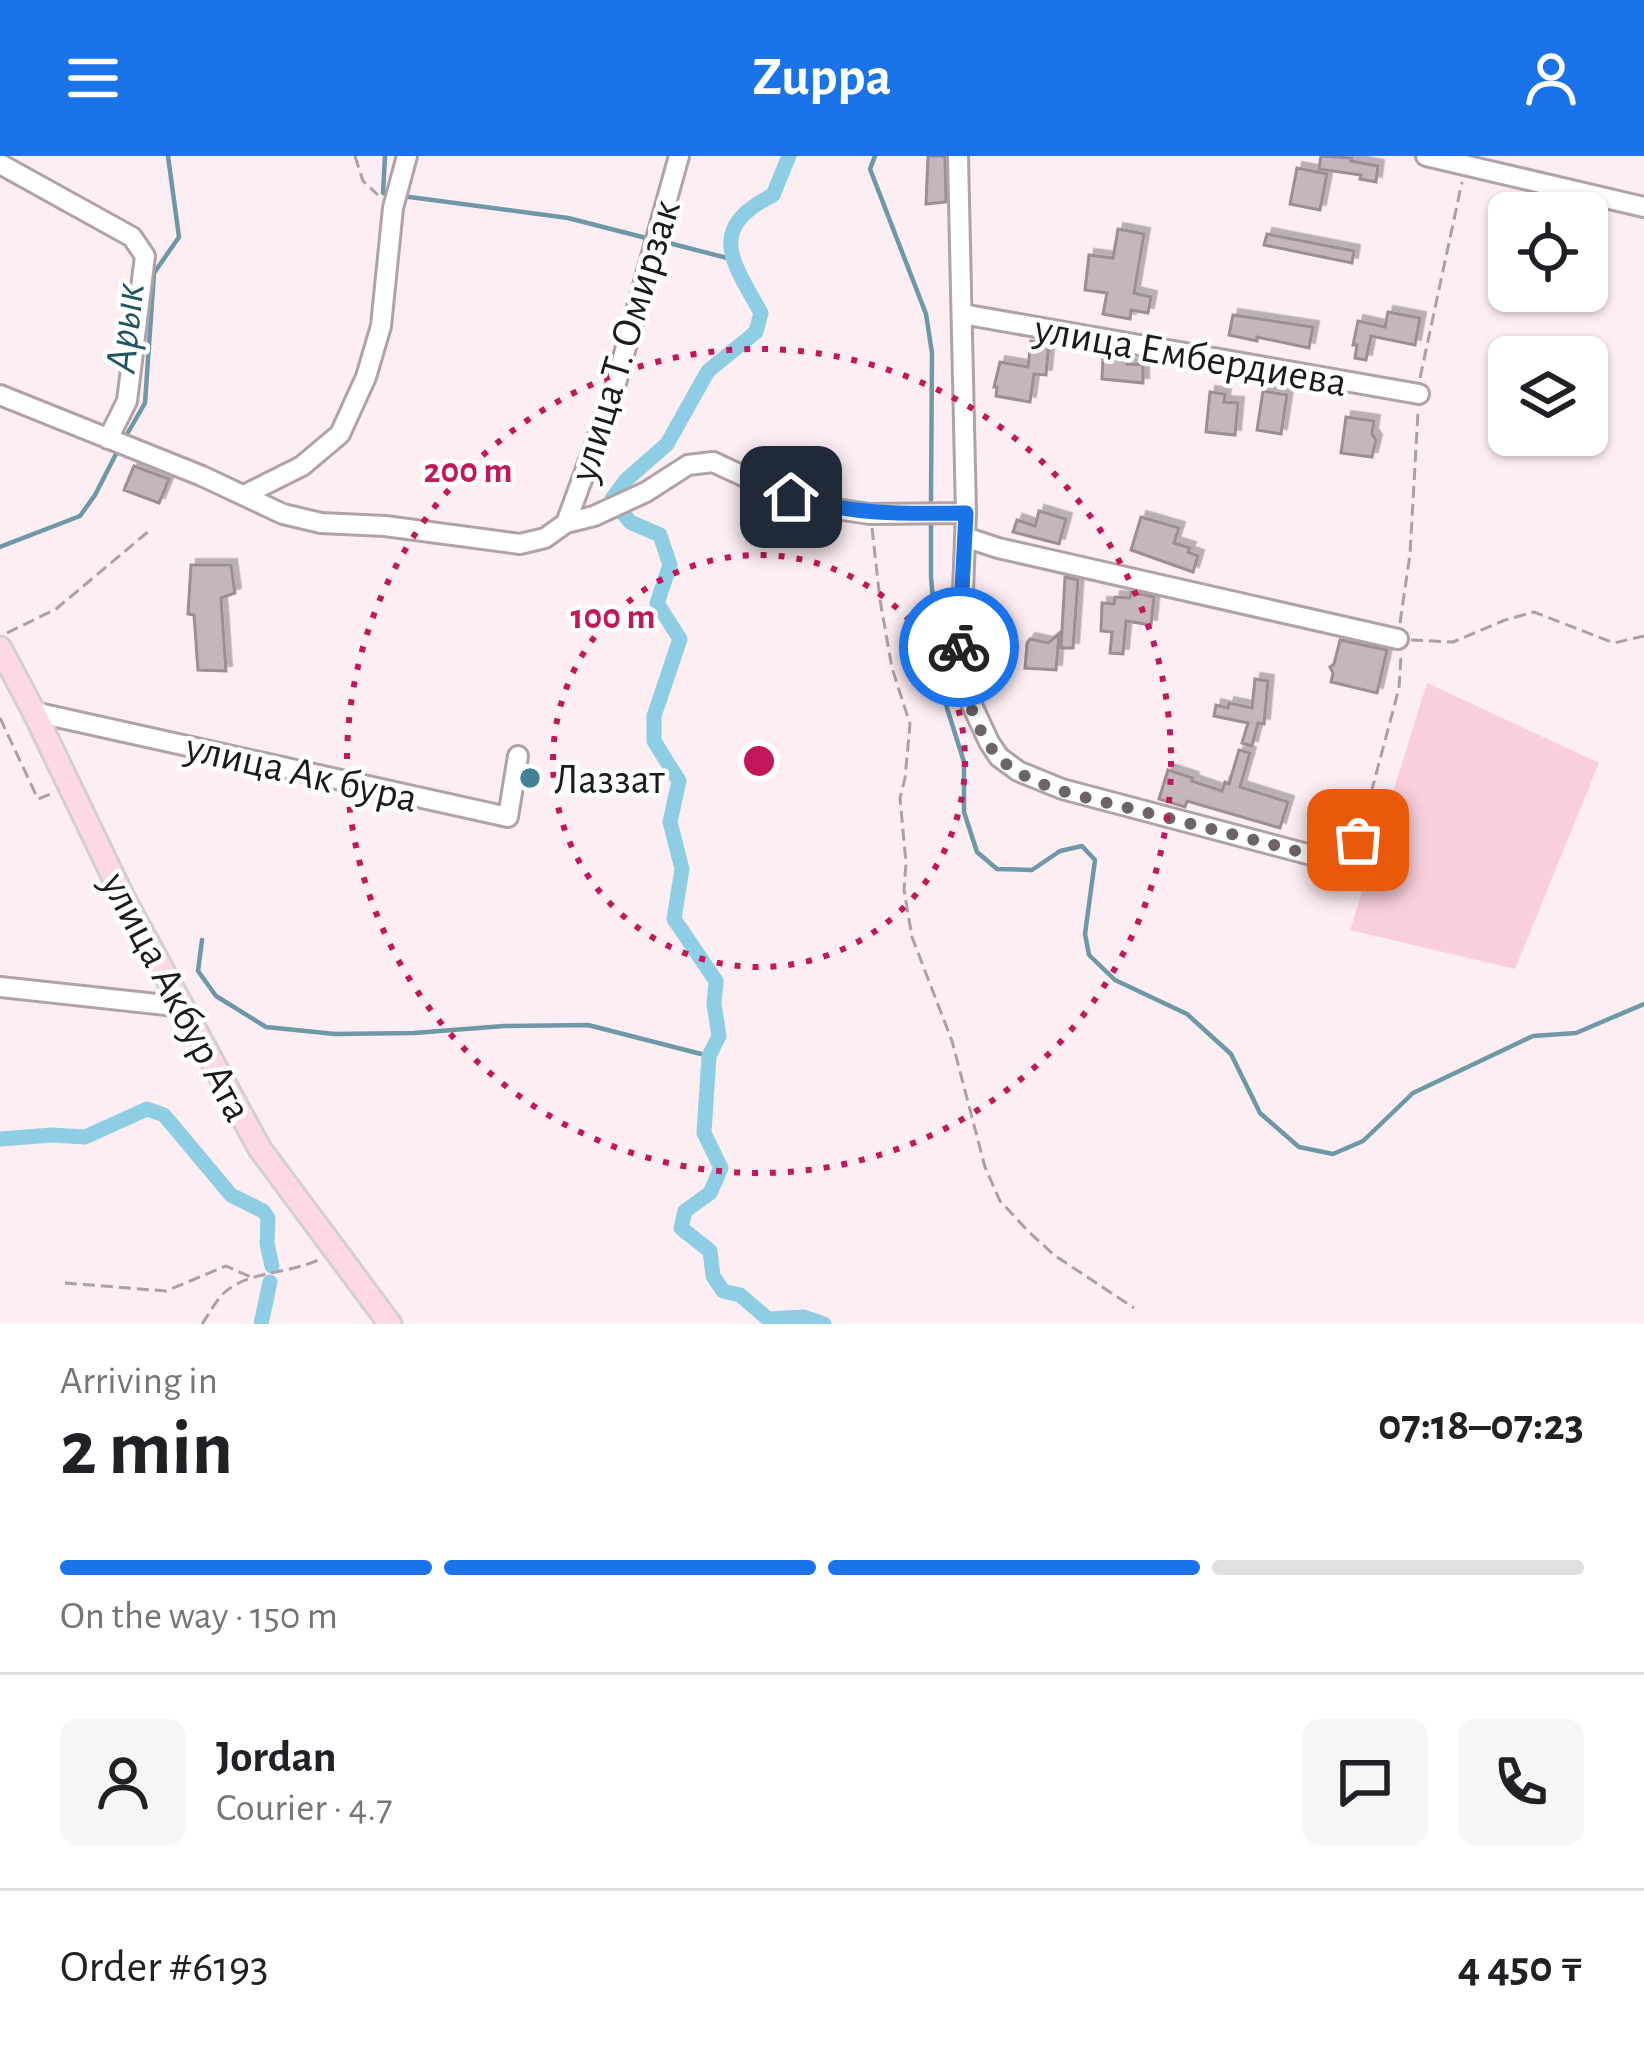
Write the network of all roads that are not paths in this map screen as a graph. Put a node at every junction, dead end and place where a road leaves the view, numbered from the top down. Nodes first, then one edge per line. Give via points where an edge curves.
1 (407, 156) edge
2 (679, 156) edge
3 (958, 156) edge
4 (1426, 156) edge
5 (0, 164) edge
6 (1644, 207) edge
7 (962, 314) junction
8 (1419, 394) dead end
9 (0, 395) edge
10 (108, 439) junction
11 (244, 495) junction
12 (966, 513) junction
13 (566, 523) junction
14 (965, 537) junction
15 (1398, 639) road end
16 (0, 648) edge
17 (34, 712) junction
18 (518, 755) dead end
19 (1358, 840) road end
20 (0, 986) edge
21 (184, 1007) junction
22 (390, 1324) edge

1 - 11 street via 381,326 340,434 302,466
2 - 13 street, улица Т. Омирзак via 611,401
3 - 7 street
4 - 6 street
5 - 10 street via 132,237 145,256 127,401
7 - 8 street, улица Ембердиева
7 - 12 street
9 - 10 street
10 - 11 street, улица Т. Омирзак
11 - 13 street, улица Т. Омирзак via 321,523 520,544
12 - 13 street, улица Т. Омирзак via 829,508 713,462 688,465 646,492
12 - 14 street
14 - 15 street
14 - 19 street via 960,669 988,742 1007,764 1062,789 1315,856 1338,857
16 - 17 main road, улица Акбур Ата
17 - 18 street, улица Ак бура via 508,817
17 - 21 main road, улица Акбур Ата
20 - 21 street
21 - 22 main road, улица Акбур Ата via 260,1149

